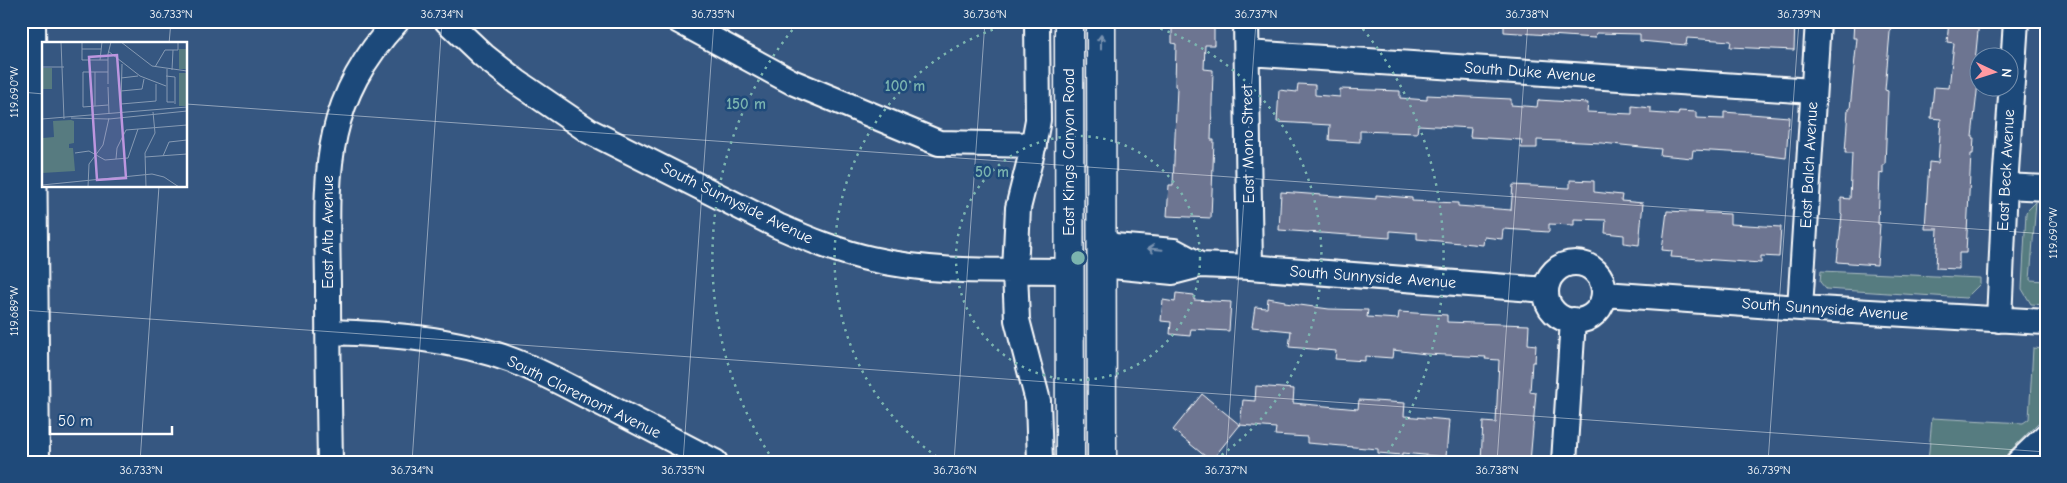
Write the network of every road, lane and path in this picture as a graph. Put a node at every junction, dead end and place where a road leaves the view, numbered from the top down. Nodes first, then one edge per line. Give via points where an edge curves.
1 (33, 21) edge
2 (397, 21) edge
3 (447, 21) edge
4 (679, 21) edge
5 (1037, 21) edge
6 (1070, 21) edge
7 (1101, 21) edge
8 (1246, 21) edge
9 (1818, 21) edge
10 (2016, 21) edge
11 (1247, 53) junction
12 (1813, 91) junction
13 (1034, 145) junction
14 (2004, 186) junction
15 (2046, 188) edge
16 (1102, 253) junction
17 (1250, 267) junction
18 (1015, 270) junction
19 (1068, 272) junction
20 (1546, 290) junction
21 (1604, 294) junction
22 (1800, 308) junction
23 (1573, 320) junction
24 (1999, 320) junction
25 (2046, 322) edge
26 (328, 332) junction
27 (2046, 436) edge
28 (37, 462) edge
29 (330, 462) edge
30 (716, 462) edge
31 (1040, 462) edge
32 (1070, 462) edge
33 (1088, 462) edge
34 (1102, 462) edge
35 (1564, 462) edge
36 (2019, 462) edge

1 - 28 street
2 - 26 street, East Alta Avenue via 363,64 339,115 331,144 327,201
3 - 18 street, South Sunnyside Avenue via 517,82 582,126 778,226 818,243 871,259 918,267
4 - 13 street via 792,82 939,143
5 - 13 street, East Kings Canyon Road via 1038,120
6 - 16 main road via 1084,61 1087,236 1092,255
6 - 19 main road, East Kings Canyon Road
16 -> 7 main road, East Kings Canyon Road
8 - 11 street, East Mono Street
9 - 12 street, East Balch Avenue
10 - 14 street, East Beck Avenue
11 - 12 street, South Duke Avenue
11 - 17 street, East Mono Street
12 - 22 street, East Balch Avenue
13 - 18 street, East Kings Canyon Road via 1018,208
14 - 15 street
14 - 24 street, East Beck Avenue
16 - 17 street, South Sunnyside Avenue via 1173,272 1200,265
16 - 34 main road, East Kings Canyon Road
17 - 20 street, South Sunnyside Avenue
18 - 19 street, South Sunnyside Avenue
18 - 31 street, East Kings Canyon Road via 1017,320 1038,401
19 - 32 main road, East Kings Canyon Road
19 - 33 main road via 1078,275 1086,292
20 - 21 street via 1555,270 1573,262 1592,268 1599,275
20 - 23 street via 1551,309 1558,316
21 - 22 street, South Sunnyside Avenue
21 - 23 street via 1597,311 1589,317
22 - 24 street, South Sunnyside Avenue
23 - 35 street
24 - 25 street, South Sunnyside Avenue
26 - 29 street, East Alta Avenue
26 - 30 street, South Claremont Avenue via 426,339 512,360
27 - 36 street

